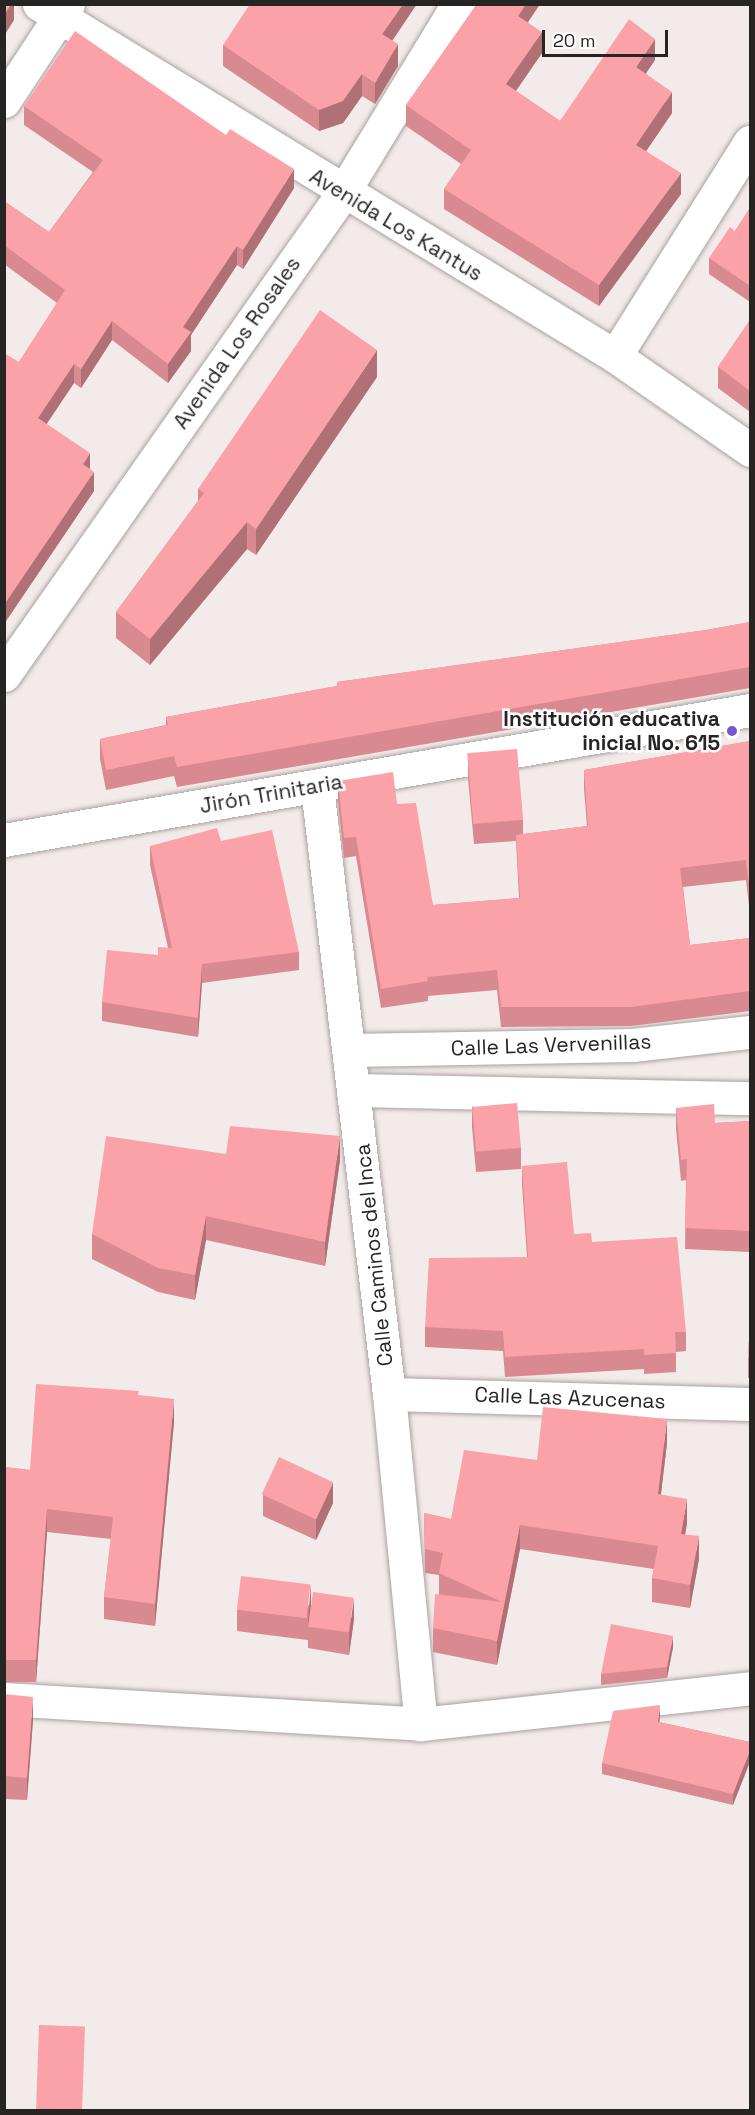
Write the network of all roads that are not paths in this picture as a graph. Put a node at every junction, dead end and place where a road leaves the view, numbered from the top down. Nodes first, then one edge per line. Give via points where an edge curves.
1 (458, 4) edge
2 (56, 9) edge
3 (4, 101) edge
4 (750, 142) edge
5 (342, 194) junction
6 (615, 356) junction
7 (750, 450) edge
8 (4, 675) edge
9 (750, 710) edge
10 (317, 787) junction
11 (4, 840) edge
12 (750, 1032) edge
13 (350, 1050) junction
14 (355, 1089) junction
15 (750, 1098) edge
16 (389, 1394) junction
17 (750, 1404) edge
18 (750, 1688) edge
19 (4, 1699) edge
20 (421, 1724) junction

1 - 5 street, Avenida Los Rosales
2 - 3 street
2 - 5 street, Avenida Los Kantus
4 - 6 street
5 - 6 street, Avenida Los Kantus
5 - 8 street, Avenida Los Rosales
6 - 7 street, Avenida Los Kantus
9 - 10 street, Jirón Trinitaria
10 - 11 street, Jirón Trinitaria
10 - 13 street, Calle Caminos del Inca
12 - 13 street, Calle Las Vervenillas via 632,1045
13 - 14 street, Calle Caminos del Inca
14 - 15 street, Calle Las Vervenillas
14 - 16 street, Calle Caminos del Inca
16 - 17 street, Calle Las Azucenas
16 - 20 street, Calle Caminos del Inca
18 - 20 street
19 - 20 street

